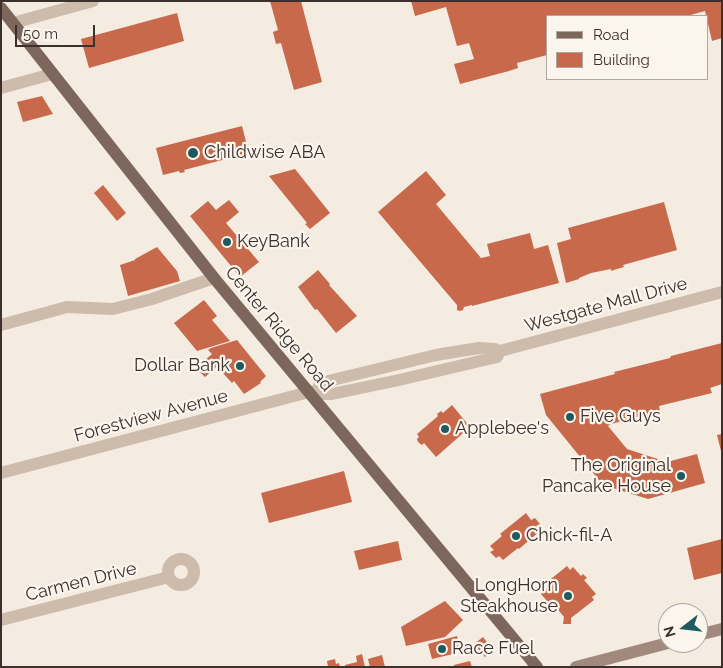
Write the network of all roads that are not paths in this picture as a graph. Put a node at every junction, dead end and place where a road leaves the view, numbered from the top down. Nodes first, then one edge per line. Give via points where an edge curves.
1 (93, 1) edge
2 (1, 8) edge
3 (13, 23) junction
4 (52, 74) junction
5 (1, 88) edge
6 (214, 278) junction
7 (722, 292) edge
8 (1, 325) edge
9 (314, 391) junction
10 (1, 473) edge
11 (169, 577) dead end
12 (1, 620) edge
13 (722, 628) edge
14 (708, 632) edge
15 (658, 646) edge
16 (537, 667) edge
17 (576, 667) edge

1 - 3 street
2 - 3 main road, Center Ridge Road
3 - 4 main road, Center Ridge Road
4 - 5 street
4 - 6 main road, Center Ridge Road
6 - 8 street via 113,308 67,307
6 - 9 main road, Center Ridge Road
7 - 9 street, Westgate Mall Drive via 500,351 497,357 332,394
9 - 10 street, Forestview Avenue
9 - 16 main road, Center Ridge Road
11 - 12 street, Carmen Drive
13 - 14 street
15 - 17 street

